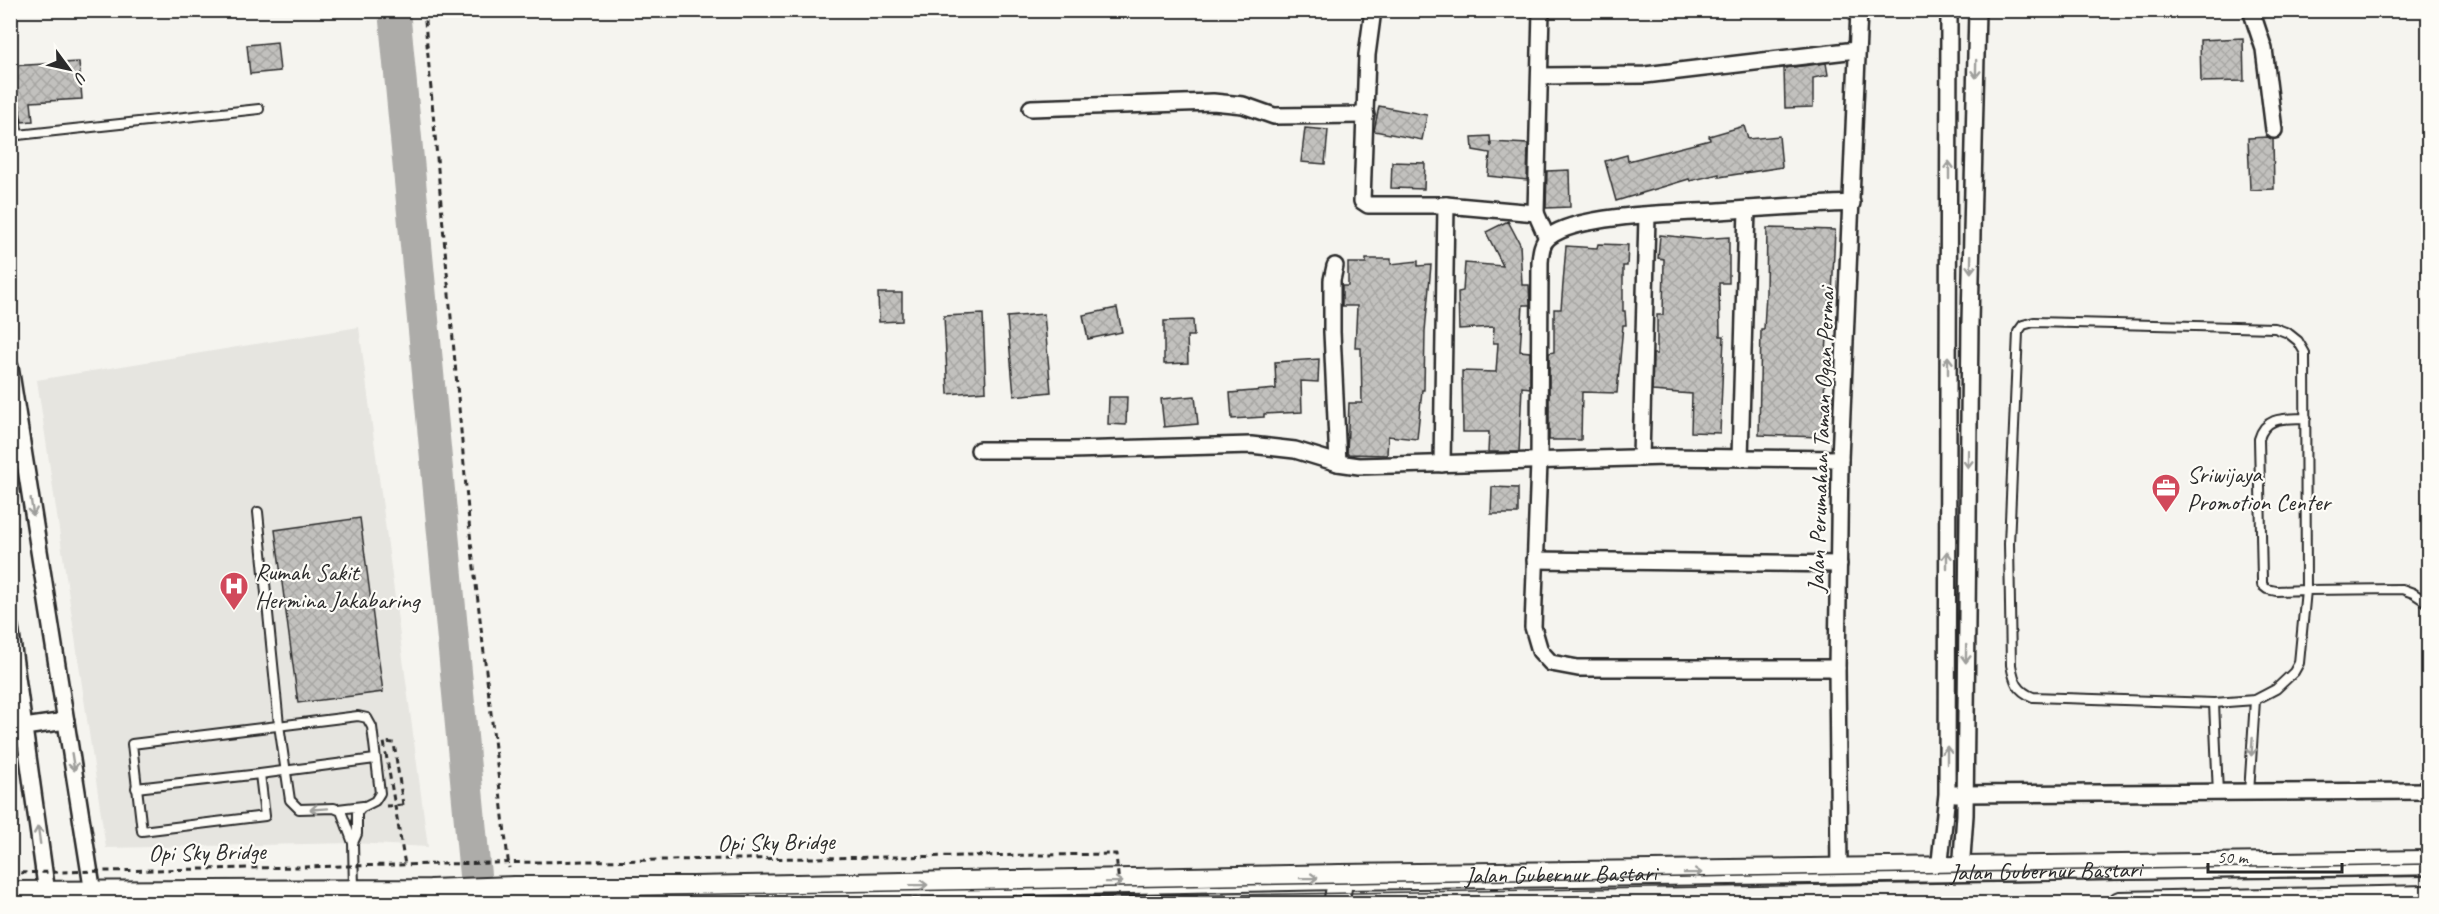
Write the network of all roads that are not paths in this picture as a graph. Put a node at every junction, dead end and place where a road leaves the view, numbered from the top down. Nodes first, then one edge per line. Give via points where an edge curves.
1 (1373, 10) edge
2 (1542, 10) edge
3 (1859, 10) edge
4 (1949, 10) edge
5 (1977, 10) edge
6 (2251, 10) edge
7 (1856, 50) junction
8 (1541, 76) junction
9 (10, 90) edge
10 (1031, 108) dead end
11 (259, 109) dead end
12 (1366, 114) junction
13 (2274, 130) dead end
14 (14, 136) edge
15 (1852, 203) junction
16 (1446, 205) junction
17 (1747, 209) junction
18 (1536, 213) junction
19 (1647, 216) junction
20 (1547, 238) junction
21 (1335, 266) dead end
22 (10, 367) edge
23 (2306, 418) junction
24 (979, 450) dead end
25 (1641, 458) junction
26 (1740, 458) junction
27 (1840, 459) junction
28 (1539, 462) junction
29 (1338, 463) junction
30 (1442, 464) junction
31 (258, 512) dead end
32 (1535, 560) junction
33 (1839, 564) junction
34 (2306, 590) junction
35 (2428, 603) edge
36 (10, 627) edge
37 (1837, 668) junction
38 (2255, 700) junction
39 (2214, 703) junction
40 (66, 722) junction
41 (279, 725) junction
42 (24, 727) junction
43 (375, 759) junction
44 (287, 771) junction
45 (260, 774) junction
46 (136, 788) junction
47 (2428, 791) edge
48 (2249, 793) junction
49 (1947, 794) junction
50 (1964, 794) junction
51 (2218, 794) junction
52 (10, 805) edge
53 (364, 805) junction
54 (338, 809) junction
55 (10, 828) edge
56 (353, 843) junction
57 (1952, 860) junction
58 (2428, 863) edge
59 (1839, 872) junction
60 (1341, 877) junction
61 (354, 892) junction
62 (680, 892) junction
63 (93, 893) junction
64 (10, 894) edge
65 (514, 896) edge
66 (295, 897) edge
67 (47, 898) edge
68 (431, 898) edge
69 (2428, 898) edge
70 (2389, 901) edge
71 (724, 903) edge
72 (1336, 903) edge
73 (2120, 903) edge

1 - 12 street
2 - 8 street
3 - 7 street, Jalan Perumahan Taman Ogan Permai
49 -> 4 street
5 -> 50 street
6 - 13 street via 2264,50
7 - 8 street via 1646,75
7 - 15 street, Jalan Perumahan Taman Ogan Permai
8 - 18 street
9 - 14 lane
10 - 12 street via 1213,102 1243,105 1274,116
11 - 14 lane
12 - 16 street via 1362,201 1368,205
15 - 17 street
15 - 27 street, Jalan Perumahan Taman Ogan Permai
16 - 18 street
16 - 30 street
17 - 19 street
17 - 26 street
18 - 20 street
19 - 20 street via 1587,222 1566,227
19 - 25 street
20 - 28 street via 1540,262
21 - 29 street via 1332,332
22 -> 40 street
23 - 34 lane
23 - 34 lane via 2268,422 2259,439 2262,585 2277,591
23 - 39 lane via 2305,353 2298,341 2275,328 2034,322 2018,332 2009,544 2014,682 2033,697
24 - 29 street via 1251,445 1295,450
25 - 26 street
25 - 28 street
26 - 27 street
27 - 33 street, Jalan Perumahan Taman Ogan Permai
28 - 30 street
28 - 32 street
29 - 30 street
31 - 41 lane
32 - 33 street
32 - 37 street via 1533,627 1540,651 1551,663 1578,668
33 - 37 street, Jalan Perumahan Taman Ogan Permai
34 - 35 lane via 2402,590 2413,592
34 - 38 lane via 2299,663 2276,689
36 - 42 street
37 - 59 street, Jalan Perumahan Taman Ogan Permai
38 - 39 lane
38 -> 48 lane
39 - 51 lane
40 - 42 street
40 -> 63 street
41 - 43 lane via 367,718 372,727
41 - 44 lane
41 - 46 lane via 132,744
67 -> 42 street
43 - 44 lane
43 - 53 lane via 380,793 375,801
44 - 45 lane
54 -> 44 lane via 295,807
45 - 46 lane
45 - 46 lane via 266,816 142,831
47 - 48 street
48 - 51 street
49 - 50 street
49 - 57 street via 1945,814
50 - 51 street
50 - 57 street via 1965,815
52 - 55 lane
53 - 54 lane
53 - 56 lane via 357,813
54 - 56 lane via 345,816
56 - 61 lane
57 - 58 highway, Jalan Gubernur Bastari
57 - 59 highway, Jalan Gubernur Bastari
60 -> 59 highway, Jalan Gubernur Bastari
62 -> 60 highway, Jalan Gubernur Bastari
60 - 72 highway
61 - 66 highway, Jalan Gubernur Bastari
61 - 68 highway, Jalan Gubernur Bastari
62 - 65 highway, Jalan Gubernur Bastari
62 - 71 highway, Jalan Gubernur Bastari
63 - 66 highway, Jalan Gubernur Bastari
63 - 67 highway, Jalan Gubernur Bastari
64 - 67 highway, Jalan Gubernur Bastari
65 - 68 highway, Jalan Gubernur Bastari
69 - 70 highway, Jalan Gubernur Bastari
70 - 73 highway, Jalan Gubernur Bastari

